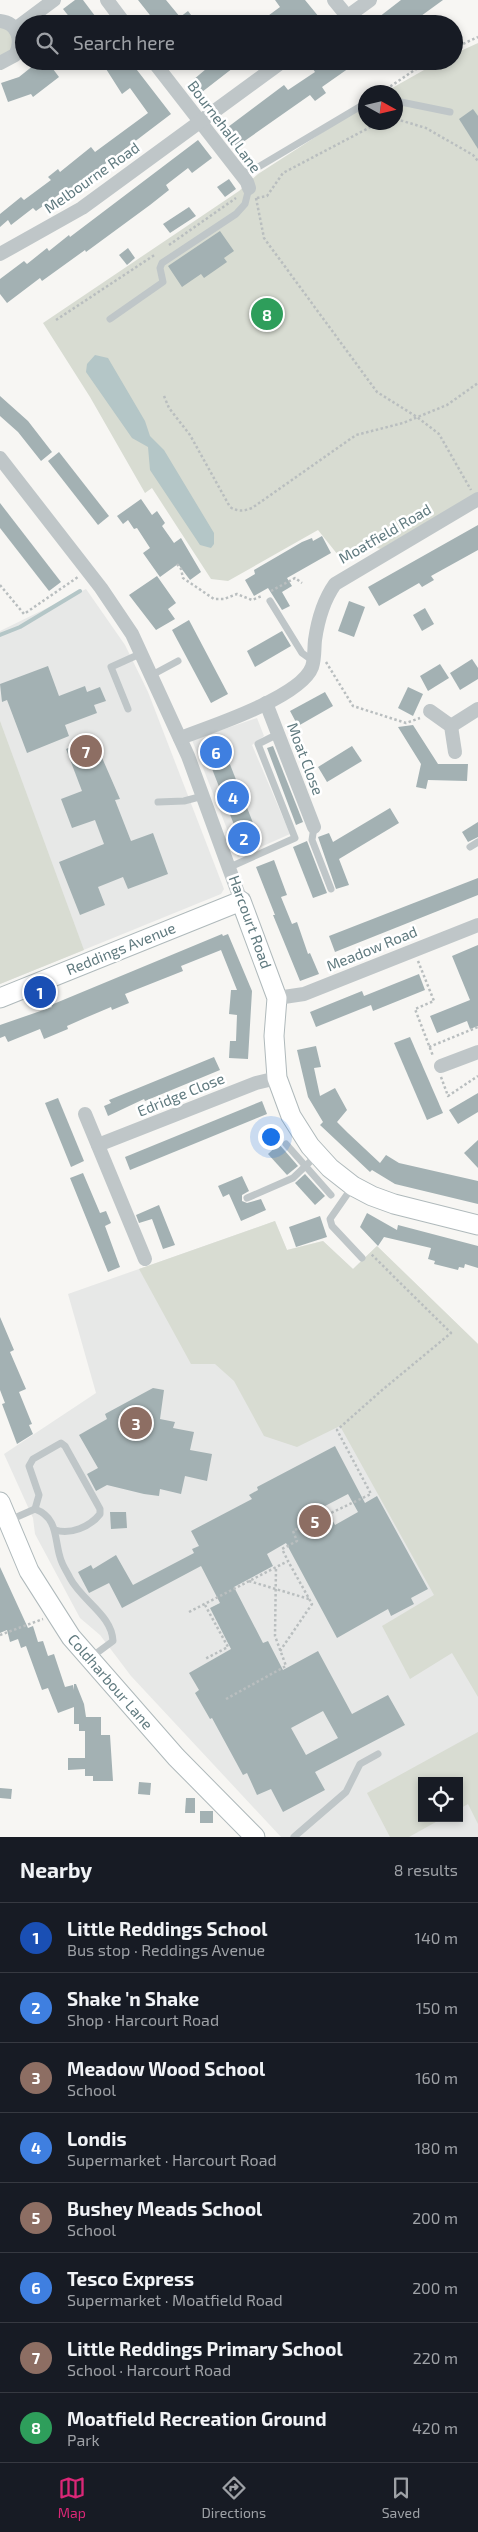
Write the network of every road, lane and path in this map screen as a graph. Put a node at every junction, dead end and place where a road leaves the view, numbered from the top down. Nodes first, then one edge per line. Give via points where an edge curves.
1 (54, 0) edge
2 (107, 0) edge
3 (334, 0) edge
4 (370, 0) edge
5 (34, 15) edge
6 (118, 15) edge
7 (340, 15) edge
8 (349, 15) edge
9 (0, 21) edge
10 (15, 29) edge
11 (478, 37) edge
12 (463, 44) edge
13 (15, 53) edge
14 (0, 63) edge
15 (160, 70) edge
16 (270, 70) edge
17 (415, 70) edge
18 (392, 85) edge
19 (403, 102) edge
20 (358, 108) edge
21 (450, 112) dead end
22 (199, 120) junction
23 (403, 121) edge
24 (365, 130) edge
25 (478, 161) edge
26 (240, 173) junction
27 (253, 193) junction
28 (0, 254) edge
29 (110, 319) dead end
30 (56, 320) dead end
31 (478, 383) edge
32 (164, 396) dead end
33 (417, 417) junction
34 (0, 458) edge
35 (478, 499) edge
36 (177, 564) dead end
37 (87, 571) junction
38 (302, 583) dead end
39 (0, 585) edge
40 (270, 601) dead end
41 (315, 641) junction
42 (142, 654) junction
43 (178, 661) dead end
44 (313, 662) junction
45 (152, 675) junction
46 (266, 703) junction
47 (128, 709) dead end
48 (478, 709) edge
49 (430, 711) joint
50 (452, 726) junction
51 (279, 734) junction
52 (180, 738) junction
53 (455, 752) dead end
54 (204, 796) junction
55 (158, 802) dead end
56 (314, 827) joint
57 (478, 842) edge
58 (470, 847) dead end
59 (230, 867) junction
60 (331, 889) dead end
61 (241, 902) junction
62 (478, 925) edge
63 (413, 950) junction
64 (0, 998) edge
65 (277, 998) junction
66 (478, 1027) edge
67 (429, 1047) junction
68 (478, 1052) edge
69 (438, 1067) junction
70 (478, 1076) edge
71 (277, 1078) junction
72 (85, 1114) dead end
73 (286, 1144) dead end
74 (98, 1146) junction
75 (311, 1161) junction
76 (353, 1186) junction
77 (331, 1195) dead end
78 (247, 1198) dead end
79 (478, 1225) edge
80 (364, 1246) dead end
81 (362, 1258) dead end
82 (144, 1259) dead end
83 (0, 1502) edge
84 (36, 1509) junction
85 (7, 1520) junction
86 (55, 1530) junction
87 (288, 1561) junction
88 (276, 1567) junction
89 (249, 1582) junction
90 (276, 1589) junction
91 (309, 1599) junction
92 (204, 1605) junction
93 (189, 1612) dead end
94 (55, 1615) junction
95 (0, 1635) edge
96 (280, 1651) junction
97 (88, 1659) junction
98 (205, 1659) dead end
99 (226, 1699) dead end
100 (378, 1754) dead end
101 (255, 1837) edge
102 (294, 1837) edge

1 - 5 street
2 - 6 street
3 - 7 street
4 - 8 street
9 - 10 street
11 - 12 path
13 - 14 street via 10,60
15 - 22 street, Bournehall Lane
16 - 22 street, Melbourne Road
17 - 18 path
19 - 21 lane
20 - 26 lane via 260,166
22 - 26 street, Bournehall Lane
22 - 28 street, Melbourne Road via 82,208
23 - 25 path via 426,128
24 - 27 path via 283,173 267,196
26 - 27 street, Bournehall Lane
27 - 29 lane via 236,214 162,263 163,282
27 - 30 path
27 - 33 path via 264,238 377,392
31 - 33 path via 447,405
32 - 33 path via 230,507 236,510 252,508 356,435
33 - 35 path via 439,434
34 - 37 street, Harcourt Road
35 - 41 street, Moatfield Road via 336,584 321,612
36 - 38 path via 183,578 210,597 220,600 237,594 256,600 295,578
37 - 39 path via 24,614
37 - 42 street, Harcourt Road via 118,612
40 - 44 lane via 302,653
41 - 44 street, Moatfield Road
41 - 49 path via 353,706 406,723
42 - 45 street, Harcourt Road
42 - 47 lane via 111,667
43 - 45 lane
44 - 46 street via 310,671 300,681
45 - 52 street, Harcourt Road
46 - 51 street, Moat Close
46 - 52 street
48 - 50 street
49 - 50 street
50 - 53 street
51 - 56 street, Moat Close
51 - 59 lane via 258,744 295,838
52 - 54 street, Harcourt Road
54 - 55 lane
54 - 59 street, Harcourt Road
56 - 60 lane via 312,840
57 - 58 lane
59 - 61 street, Harcourt Road
61 - 64 street, Reddings Avenue
61 - 65 street, Harcourt Road
62 - 63 street, Meadow Road
63 - 65 street, Meadow Road via 304,994
63 - 67 path via 434,1001 414,1009
65 - 71 street, Harcourt Road via 274,1036
66 - 67 path
67 - 69 path
68 - 69 street
69 - 70 path via 448,1096
71 - 74 street, Edridge Close via 256,1083
71 - 75 street, Harcourt Road
72 - 74 street
73 - 75 lane
74 - 82 street
75 - 76 street, Harcourt Road via 330,1168
75 - 77 lane
75 - 78 lane via 293,1178
76 - 79 street, Harcourt Road via 394,1204
76 - 81 lane via 330,1219 332,1226
80 - 87 path via 451,1333 337,1430 371,1494 293,1531 297,1541 282,1549
83 - 85 street, Coldharbour Lane
84 - 85 lane
84 - 86 lane via 47,1515
84 - 86 lane via 38,1495 29,1466 33,1459 62,1443 100,1514 72,1532
85 - 94 street, Coldharbour Lane via 29,1571
86 - 97 lane via 60,1560 77,1591 112,1630 113,1641
87 - 88 path
87 - 91 path
88 - 89 path
88 - 90 path
89 - 90 path
89 - 92 path
90 - 91 path
90 - 96 path via 275,1636
91 - 96 path via 312,1604
92 - 93 path
92 - 98 path via 228,1647
94 - 95 path
94 - 97 street, Coldharbour Lane
96 - 99 path via 286,1666
97 - 101 street, Coldharbour Lane via 176,1757
100 - 102 lane via 360,1764 346,1792

